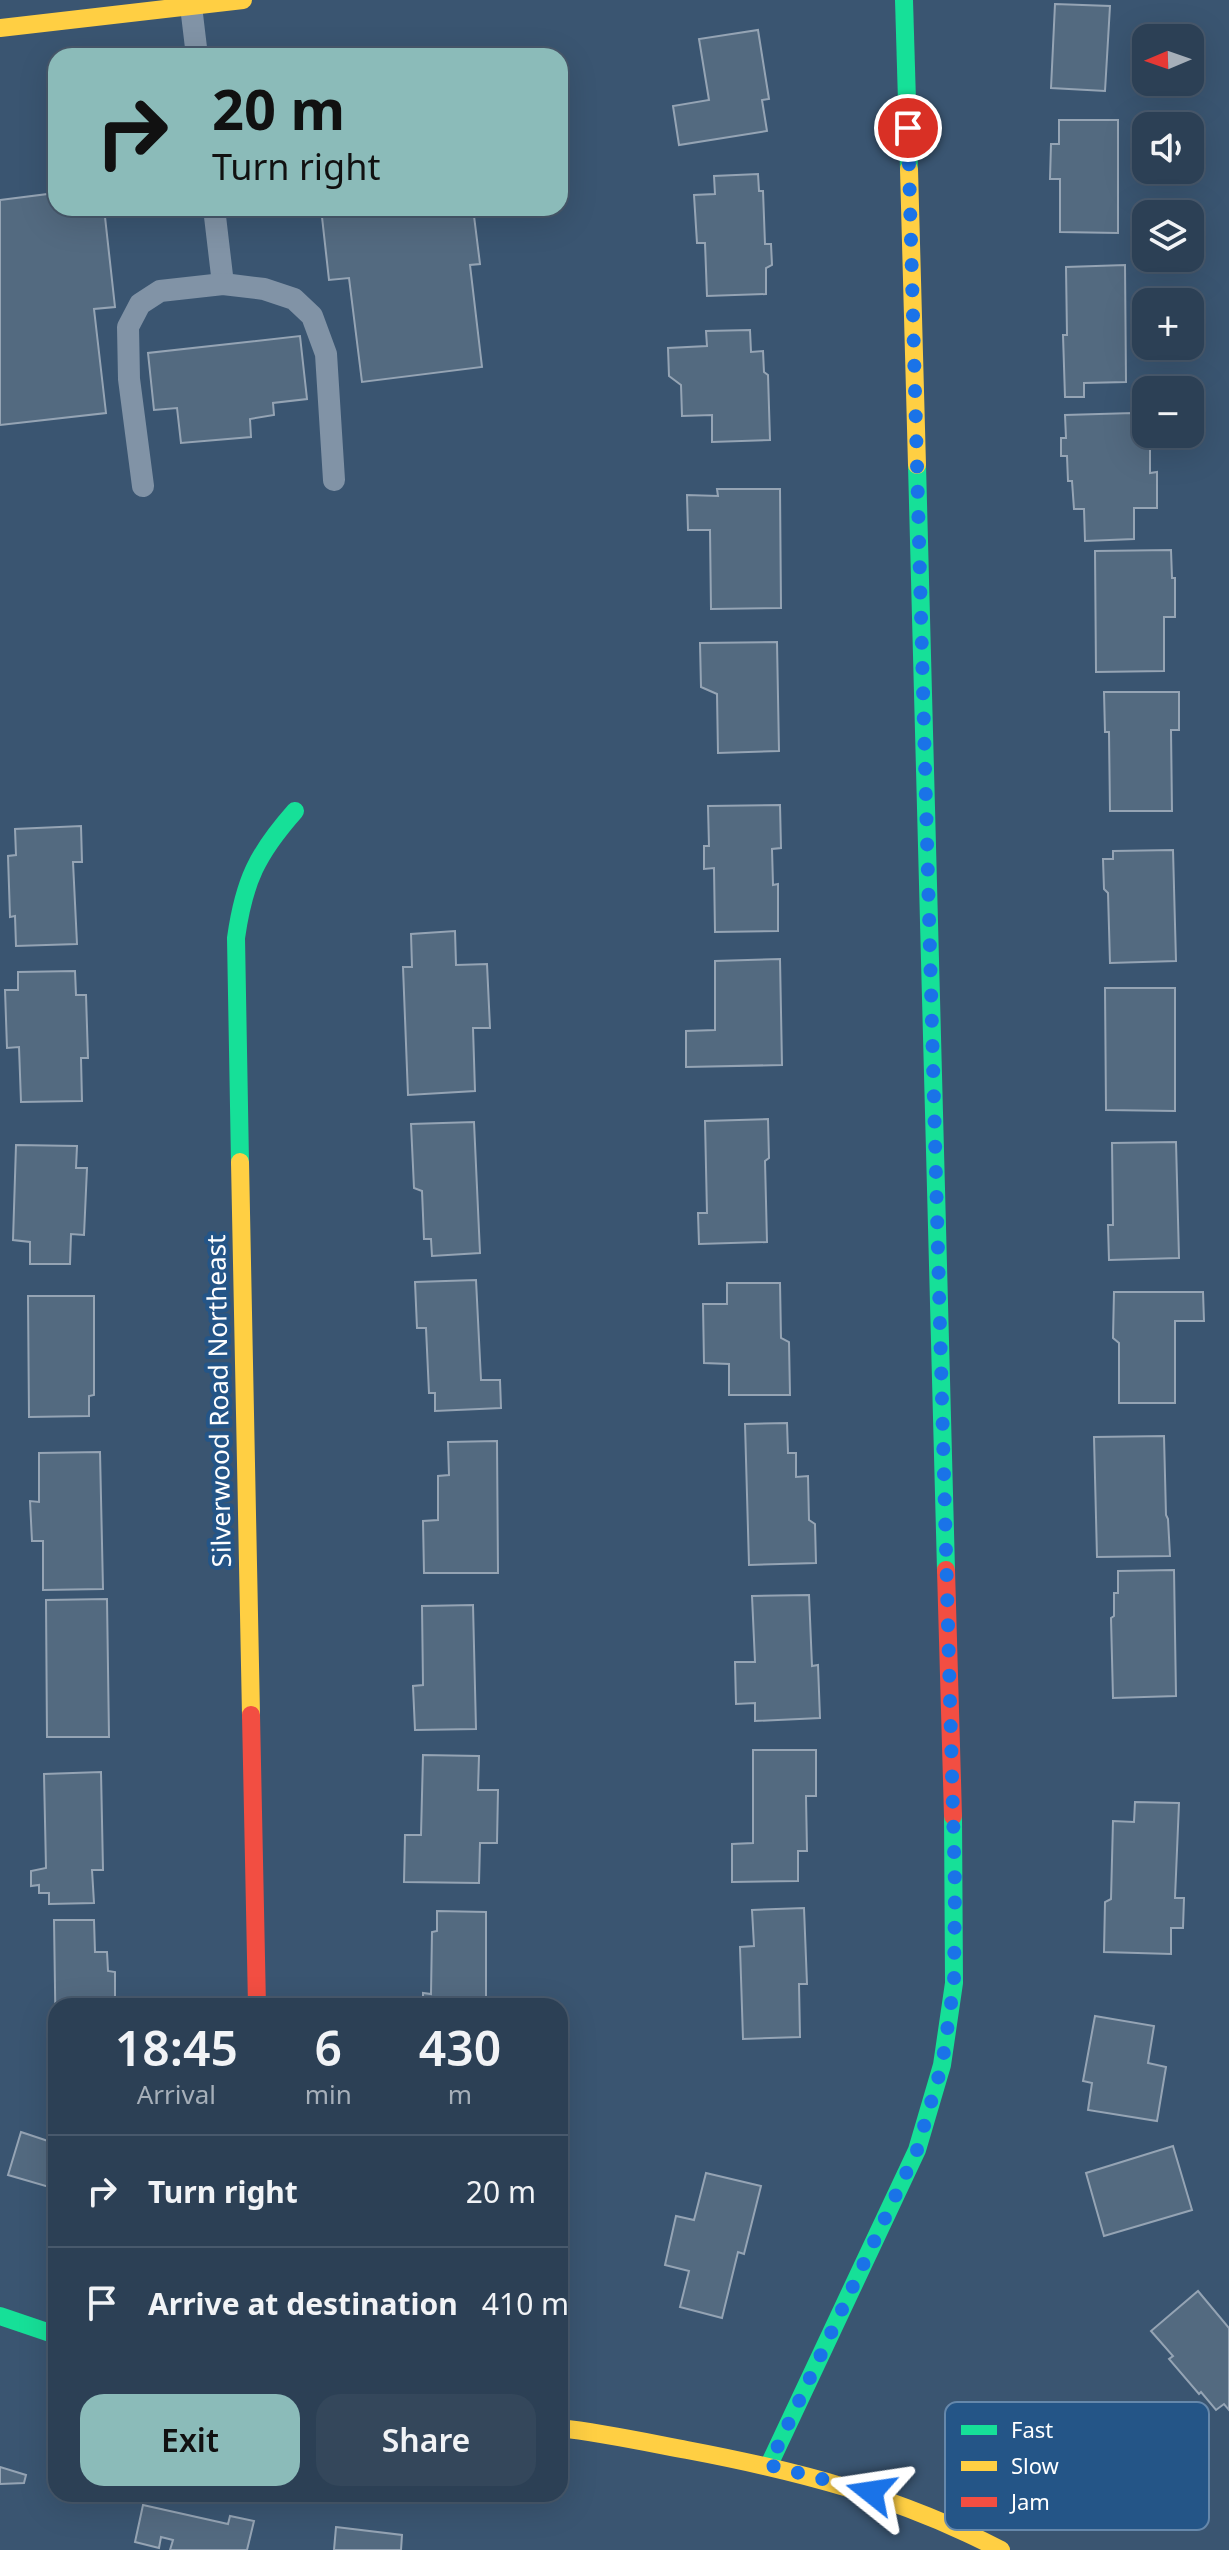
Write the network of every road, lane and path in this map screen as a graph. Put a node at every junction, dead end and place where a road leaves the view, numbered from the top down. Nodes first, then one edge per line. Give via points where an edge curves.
1 (243, 0) edge
2 (904, 0) edge
3 (191, 6) junction
4 (0, 28) edge
5 (196, 48) edge
6 (215, 216) edge
7 (223, 284) junction
8 (334, 480) dead end
9 (143, 486) dead end
10 (295, 811) dead end
11 (257, 1998) edge
12 (0, 2316) edge
13 (48, 2332) edge
14 (568, 2429) edge
15 (769, 2465) junction
16 (945, 2523) edge
17 (963, 2530) edge
18 (1001, 2550) edge

1 - 3 street
2 - 15 street via 954,1983 942,2065 917,2150
3 - 4 street
3 - 5 lane
6 - 7 lane
7 - 8 lane via 294,299 312,316 326,354
7 - 9 lane via 160,291 140,304 128,327
10 - 11 street, Silverwood Road Northeast via 254,864 241,900 236,938
12 - 13 street
14 - 15 street
15 - 16 street via 871,2492
17 - 18 street

